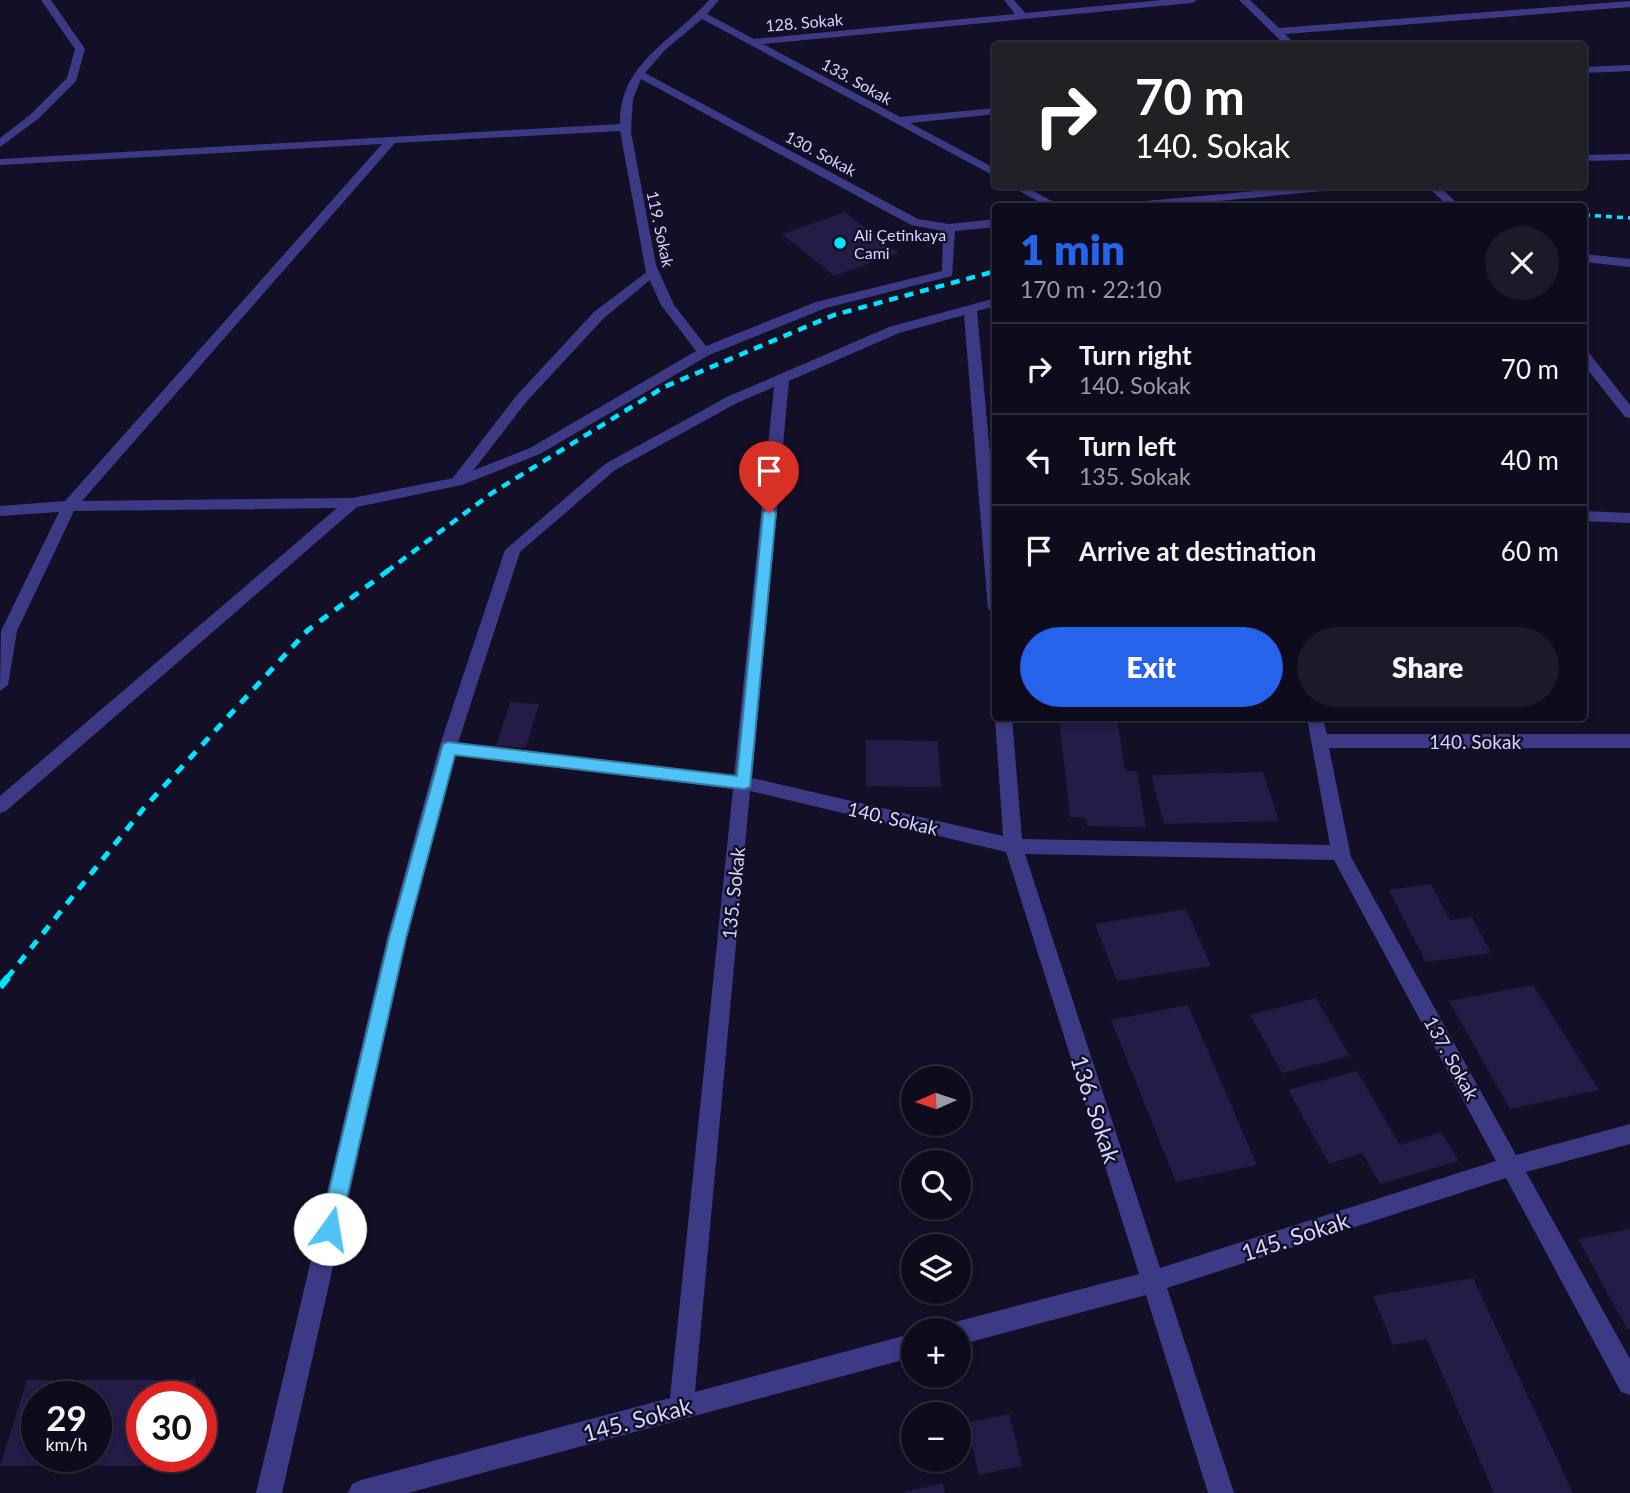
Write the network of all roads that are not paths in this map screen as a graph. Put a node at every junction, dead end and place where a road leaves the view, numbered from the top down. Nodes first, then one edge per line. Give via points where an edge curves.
1 (46, 0) edge
2 (713, 0) edge
3 (1009, 0) edge
4 (1192, 0) edge
5 (1244, 0) edge
6 (1630, 4) edge
7 (702, 15) junction
8 (1023, 16) junction
9 (1279, 32) junction
10 (753, 42) junction
11 (1288, 42) edge
12 (1630, 68) edge
13 (1587, 69) edge
14 (639, 74) junction
15 (992, 111) edge
16 (897, 121) junction
17 (626, 127) junction
18 (392, 140) junction
19 (0, 144) edge
20 (1630, 157) edge
21 (1587, 158) edge
22 (0, 162) edge
23 (992, 172) edge
24 (1022, 189) edge
25 (1312, 189) edge
26 (1436, 189) edge
27 (1049, 203) edge
28 (1165, 203) edge
29 (1451, 203) edge
30 (992, 223) edge
31 (949, 228) junction
32 (1587, 258) edge
33 (1630, 263) edge
34 (652, 272) junction
35 (992, 303) edge
36 (970, 308) junction
37 (704, 352) junction
38 (1587, 360) edge
39 (1587, 377) edge
40 (782, 378) junction
41 (1602, 379) junction
42 (1630, 414) edge
43 (457, 482) junction
44 (352, 503) junction
45 (69, 506) junction
46 (0, 511) edge
47 (1587, 516) edge
48 (1630, 518) edge
49 (992, 563) edge
50 (0, 685) edge
51 (1004, 721) edge
52 (1316, 721) edge
53 (1320, 741) junction
54 (1630, 741) edge
55 (448, 748) junction
56 (744, 783) junction
57 (0, 806) edge
58 (1013, 846) junction
59 (1340, 853) junction
60 (1630, 1134) edge
61 (1512, 1166) junction
62 (1152, 1282) junction
63 (971, 1330) edge
64 (901, 1348) edge
65 (1630, 1383) edge
66 (681, 1407) junction
67 (269, 1493) edge
68 (361, 1493) edge
69 (1221, 1493) edge

1 - 19 street via 80,48 72,79
2 - 7 street, 119. Sokak
3 - 8 street
4 - 8 street, 128. Sokak
5 - 9 street
6 - 9 street
7 - 10 street, 133. Sokak
7 - 14 street, 119. Sokak via 655,51
8 - 10 street, 128. Sokak
9 - 11 street
10 - 16 street, 133. Sokak
12 - 13 street
14 - 17 street, 119. Sokak via 627,102
14 - 31 street, 130. Sokak via 915,222
15 - 16 street
16 - 23 street, 133. Sokak
17 - 18 street
17 - 34 street, 119. Sokak
18 - 22 street
18 - 45 street
20 - 21 street
24 - 27 street
25 - 28 street
26 - 29 street
30 - 31 street, 130. Sokak
31 - 37 street via 948,272 821,305
32 - 33 street
34 - 37 street, 119. Sokak via 679,326
34 - 43 street via 599,315 522,398
35 - 36 street
36 - 40 street via 894,330
36 - 49 street
37 - 43 street via 535,451
38 - 41 street
39 - 41 street
40 - 55 street via 610,467 513,550
40 - 56 street, 135. Sokak
41 - 42 street
43 - 44 street
44 - 45 street
44 - 57 street
45 - 46 street
45 - 50 street via 9,631
47 - 48 street
51 - 58 street, 136. Sokak
52 - 53 street, 137. Sokak
53 - 54 street, 140. Sokak
53 - 59 street, 137. Sokak
55 - 56 street, 140. Sokak
55 - 67 street via 397,938
56 - 58 street, 140. Sokak
56 - 66 street, 135. Sokak
58 - 59 street, 140. Sokak
58 - 62 street, 136. Sokak
59 - 61 street, 137. Sokak
60 - 61 street, 145. Sokak
61 - 62 street, 145. Sokak
61 - 65 street, 137. Sokak
62 - 63 street, 145. Sokak
62 - 69 street, 136. Sokak
64 - 66 street, 145. Sokak
66 - 68 street, 145. Sokak

